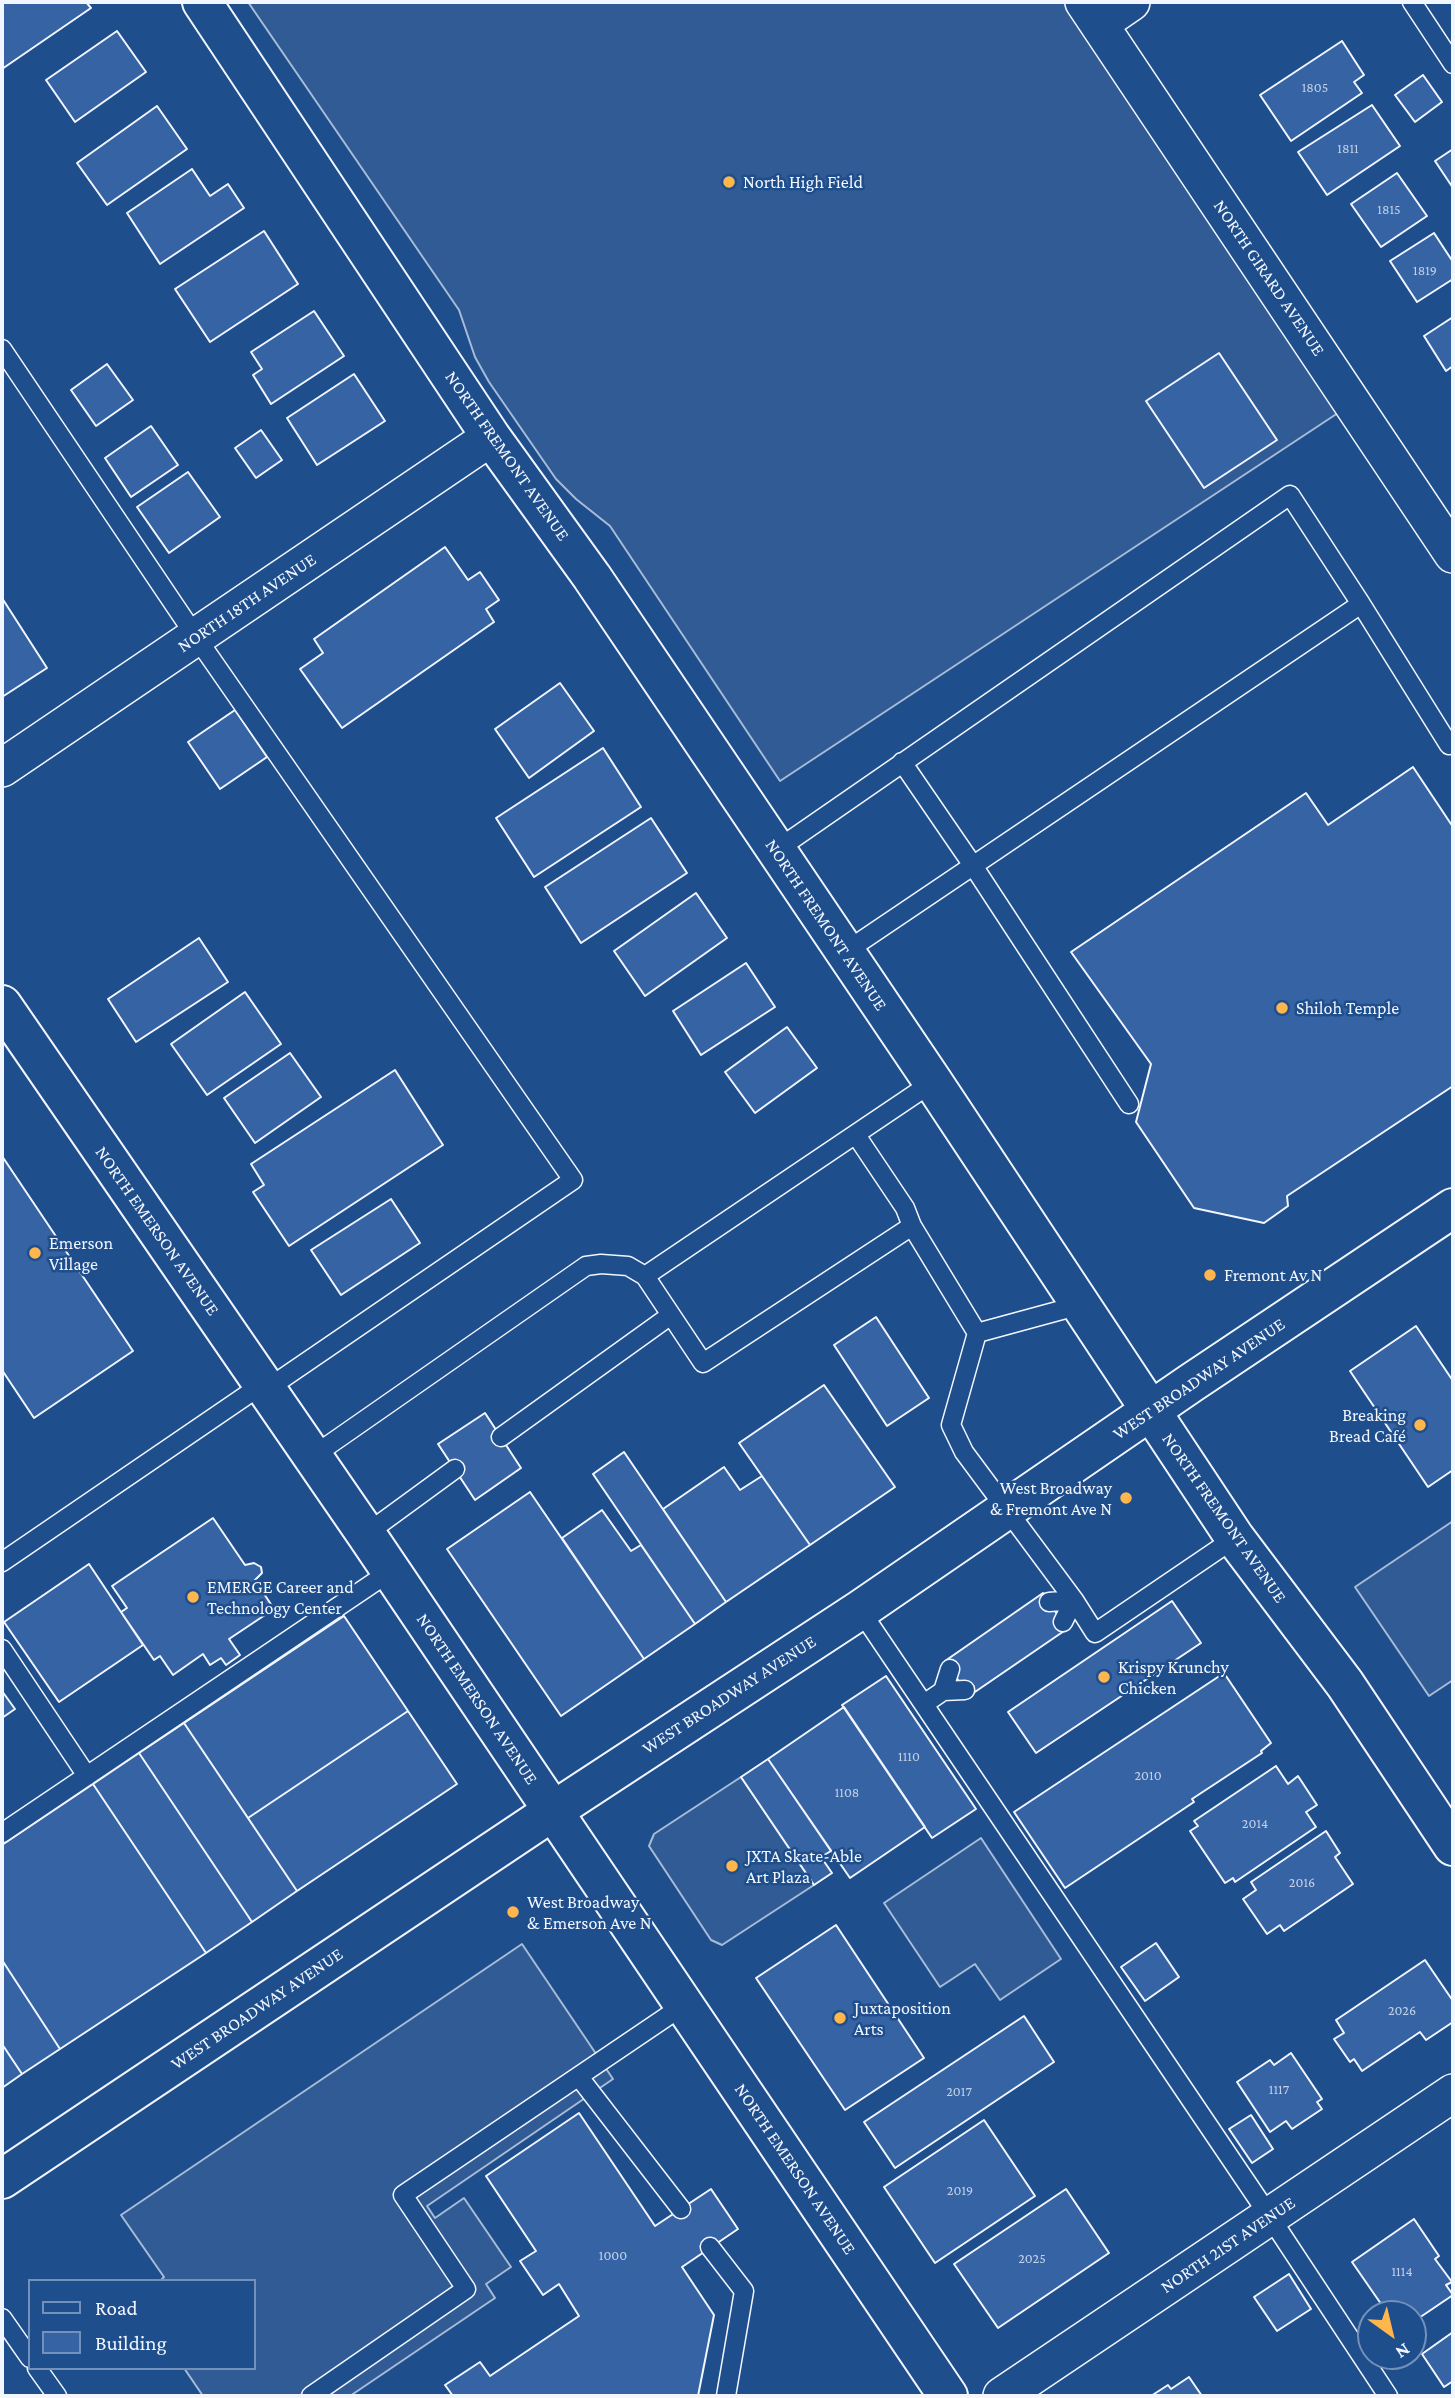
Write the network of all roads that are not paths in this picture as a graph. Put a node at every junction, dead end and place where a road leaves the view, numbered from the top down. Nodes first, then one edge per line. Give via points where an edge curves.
1 (202, 2) edge
2 (1131, 2) edge
3 (1412, 2) edge
4 (1091, 13) edge
5 (1453, 64) edge
6 (2, 349) edge
7 (491, 437) junction
8 (1452, 552) edge
9 (1361, 604) junction
10 (196, 637) junction
11 (1452, 746) edge
12 (902, 762) junction
13 (2, 768) edge
14 (775, 851) junction
15 (974, 867) junction
16 (845, 952) junction
17 (2, 1005) edge
18 (933, 1082) junction
19 (1129, 1104) dead end
20 (856, 1135) junction
21 (1453, 1208) edge
22 (912, 1226) junction
23 (645, 1276) junction
24 (1080, 1305) junction
25 (671, 1315) junction
26 (977, 1333) junction
27 (265, 1386) junction
28 (1150, 1412) junction
29 (501, 1437) dead end
30 (313, 1456) junction
31 (454, 1469) dead end
32 (1006, 1510) junction
33 (366, 1534) junction
34 (1235, 1538) junction
35 (2, 1562) edge
36 (391, 1572) junction
37 (1074, 1600) junction
38 (1049, 1602) dead end
39 (860, 1609) junction
40 (1063, 1622) dead end
41 (2, 1649) edge
42 (950, 1669) dead end
43 (965, 1690) dead end
44 (943, 1691) junction
45 (923, 1704) junction
46 (87, 1776) junction
47 (553, 1811) junction
48 (2, 1833) edge
49 (1453, 1846) edge
50 (684, 2005) junction
51 (579, 2077) junction
52 (1453, 2093) edge
53 (2, 2179) edge
54 (681, 2209) dead end
55 (1270, 2217) junction
56 (710, 2247) dead end
57 (2, 2318) edge
58 (28, 2355) edge
59 (38, 2370) edge
60 (57, 2396) edge
61 (311, 2396) edge
62 (726, 2396) edge
63 (947, 2396) edge
64 (1002, 2396) edge
65 (1388, 2396) edge

1 - 7 street, NORTH FREMONT AVENUE
2 - 4 street
3 - 5 lane
4 - 8 street, NORTH GIRARD AVENUE
6 - 10 lane
7 - 10 street, NORTH 18TH AVENUE
7 - 14 street, NORTH FREMONT AVENUE via 592,577
9 - 11 lane
9 - 12 lane via 1290,495
9 - 15 lane
10 - 13 street, NORTH 18TH AVENUE
10 - 27 lane via 573,1180
12 - 14 lane
12 - 15 lane
14 - 16 street, NORTH FREMONT AVENUE
15 - 16 lane
15 - 19 lane
16 - 18 street, NORTH FREMONT AVENUE
17 - 27 street, NORTH EMERSON AVENUE
18 - 20 lane
18 - 24 street, NORTH FREMONT AVENUE
20 - 22 lane
20 - 23 lane
21 - 28 street, WEST BROADWAY AVENUE
22 - 25 lane via 704,1363
22 - 26 lane
23 - 25 lane
23 - 30 lane via 628,1266 586,1266
24 - 26 lane
24 - 28 street, NORTH FREMONT AVENUE
25 - 29 lane
26 - 32 lane via 951,1425 964,1452
27 - 30 street, NORTH EMERSON AVENUE
27 - 35 lane
28 - 32 street, WEST BROADWAY AVENUE
28 - 34 street, NORTH FREMONT AVENUE
30 - 33 street, NORTH EMERSON AVENUE
31 - 33 lane
32 - 37 lane
32 - 39 street, WEST BROADWAY AVENUE
33 - 36 street, NORTH EMERSON AVENUE
34 - 37 lane via 1095,1633
34 - 49 street, NORTH FREMONT AVENUE via 1345,1684
36 - 46 lane
36 - 47 street, NORTH EMERSON AVENUE
37 - 38 lane
37 - 40 lane
39 - 45 lane
39 - 47 street, WEST BROADWAY AVENUE
41 - 46 lane
42 - 44 lane
43 - 44 lane
44 - 45 lane
45 - 55 lane
46 - 48 lane
47 - 50 street, NORTH EMERSON AVENUE
47 - 53 street, WEST BROADWAY AVENUE
50 - 51 lane
50 - 63 street, NORTH EMERSON AVENUE
51 - 54 lane
51 - 61 lane via 403,2195 466,2289
52 - 55 street, NORTH 21ST AVENUE
55 - 64 street, NORTH 21ST AVENUE
55 - 65 lane
56 - 62 lane via 744,2291
57 - 58 lane
59 - 60 lane

